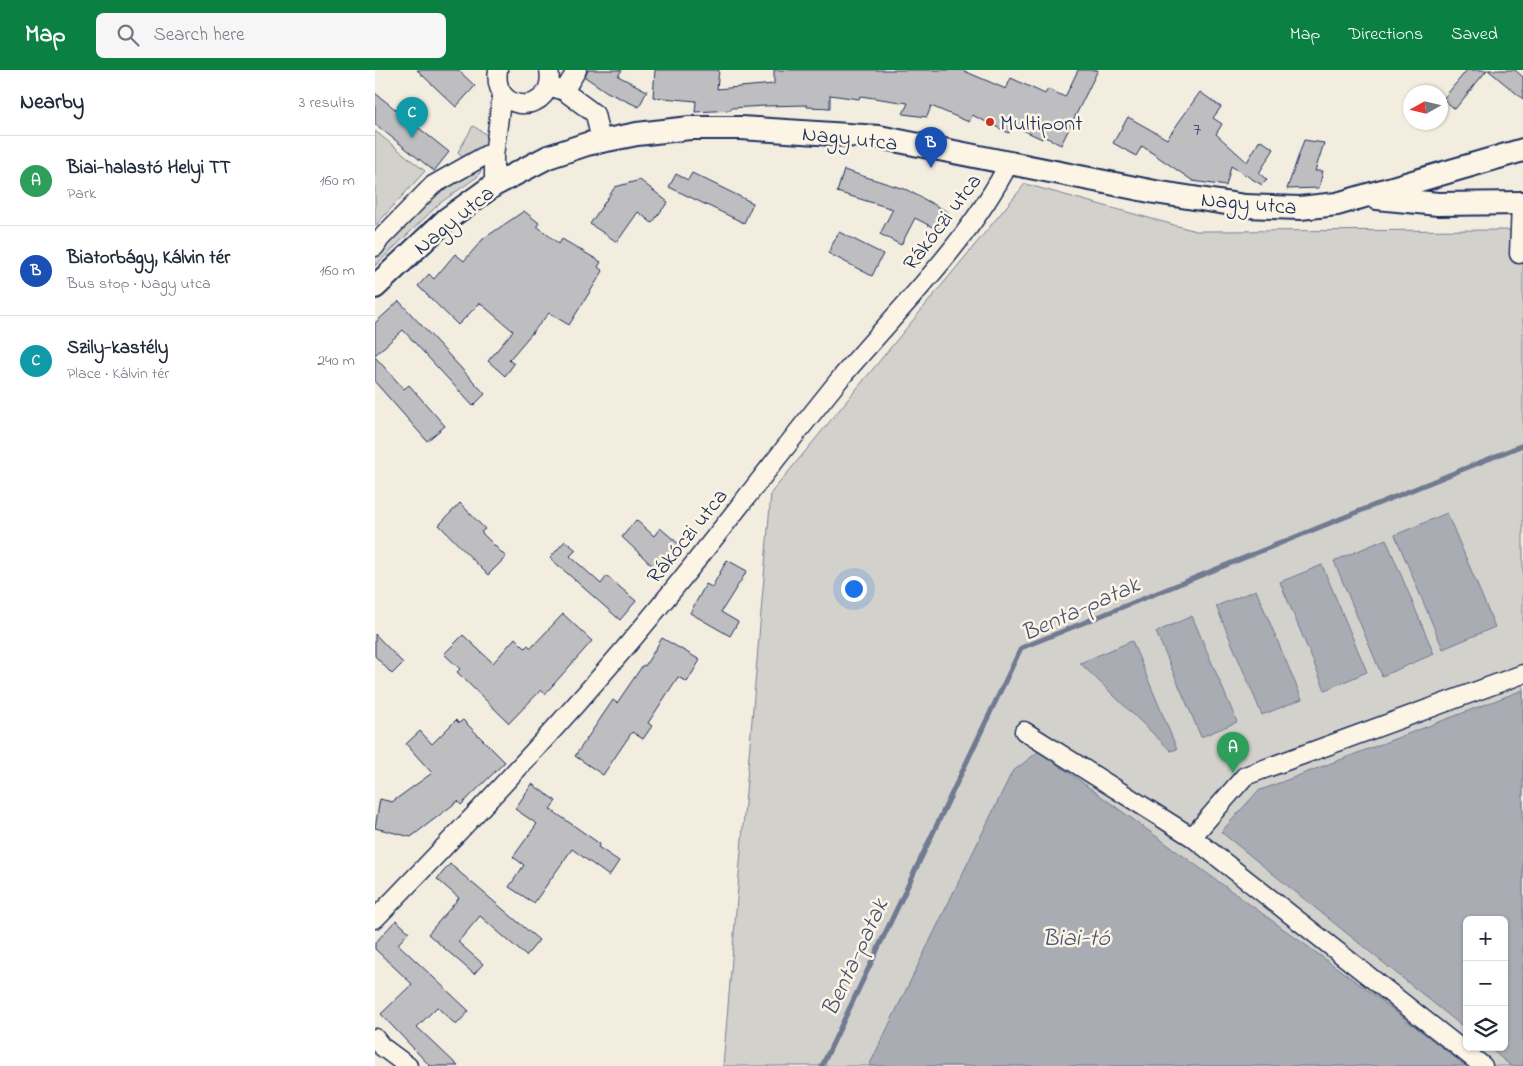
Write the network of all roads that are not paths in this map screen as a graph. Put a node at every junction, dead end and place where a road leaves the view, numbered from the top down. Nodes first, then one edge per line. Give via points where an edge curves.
1 (498, 70) edge
2 (577, 70) edge
3 (554, 82) edge
4 (502, 93) junction
5 (601, 141) junction
6 (1523, 150) edge
7 (494, 156) junction
8 (1010, 161) junction
9 (494, 185) junction
10 (1366, 197) junction
11 (1522, 203) edge
12 (375, 248) edge
13 (1519, 254) dead end
14 (375, 287) edge
15 (1523, 674) edge
16 (1024, 731) dead end
17 (1192, 837) junction
18 (375, 919) edge
19 (375, 1038) edge
20 (408, 1066) edge
21 (1483, 1066) edge

1 - 4 street via 498,86
2 - 3 street
3 - 4 street via 539,100 531,104 515,103
3 - 5 street via 595,114
4 - 7 street
5 - 8 main road, Nagy utca via 690,128 741,128 879,137
5 - 9 main road, Nagy utca via 548,156
6 - 10 main road, Nagy utca
7 - 9 street
7 - 12 street via 486,155 433,185
8 - 10 main road, Nagy utca via 1155,192 1245,206 1300,208
8 - 18 street, Rákóczi utca via 972,225 840,379 625,647 487,803
9 - 14 main road, Nagy utca via 447,219
10 - 11 main road via 1438,204
11 - 13 street
15 - 17 street via 1245,776
16 - 17 street
17 - 21 street
19 - 20 street

